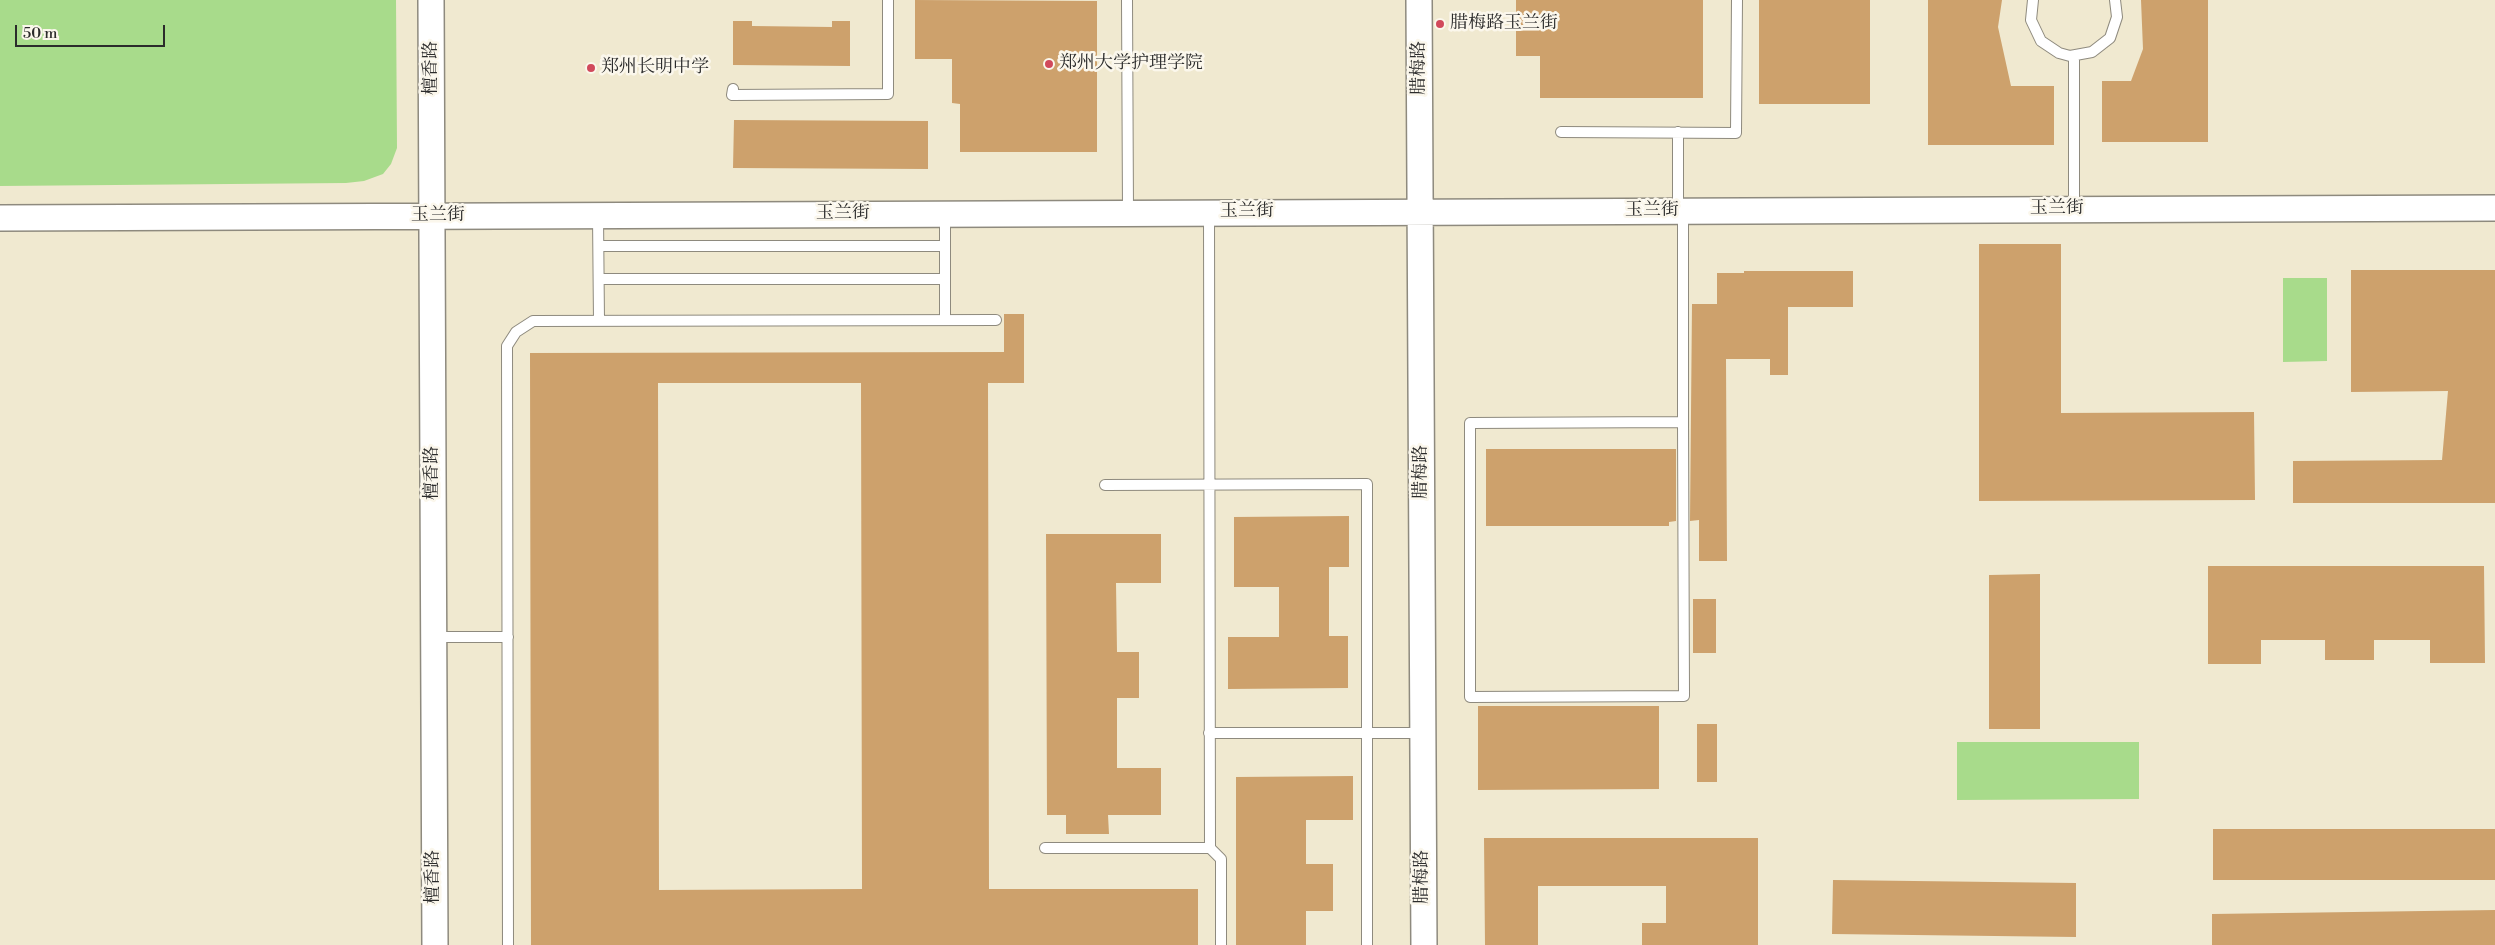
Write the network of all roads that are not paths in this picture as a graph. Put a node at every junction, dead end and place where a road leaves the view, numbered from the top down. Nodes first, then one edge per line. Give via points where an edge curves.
1 (432, 0) edge
2 (888, 0) edge
3 (1127, 0) edge
4 (1419, 0) edge
5 (1737, 0) edge
6 (2032, 0) edge
7 (2115, 0) edge
8 (2074, 56) junction
9 (733, 89) dead end
10 (1561, 132) dead end
11 (1678, 132) junction
12 (2495, 208) edge
13 (2074, 209) junction
14 (1680, 210) junction
15 (1421, 211) junction
16 (1128, 212) junction
17 (1209, 212) junction
18 (946, 213) junction
19 (598, 215) junction
20 (432, 216) junction
21 (0, 218) edge
22 (599, 246) junction
23 (946, 246) junction
24 (599, 279) junction
25 (946, 279) junction
26 (946, 320) junction
27 (996, 320) dead end
28 (599, 321) junction
29 (1683, 422) junction
30 (1105, 485) dead end
31 (1209, 485) junction
32 (433, 637) junction
33 (508, 637) junction
34 (1210, 733) junction
35 (1367, 733) junction
36 (1423, 733) junction
37 (1045, 848) dead end
38 (1210, 848) junction
39 (435, 945) edge
40 (508, 945) edge
41 (1221, 945) edge
42 (1367, 945) edge
43 (1424, 945) edge

1 - 20 street, 檀香路
2 - 9 lane via 888,94 732,95
3 - 16 lane
4 - 15 street, 腊梅路
5 - 11 lane via 1736,133
6 - 8 lane via 2031,20 2041,41 2059,53
7 - 8 lane via 2118,17 2110,38 2092,52
8 - 13 lane
10 - 11 lane
11 - 14 lane
12 - 13 street, 玉兰街
13 - 14 street, 玉兰街
14 - 15 street, 玉兰街
14 - 29 lane
15 - 17 street, 玉兰街
15 - 36 street, 腊梅路
16 - 17 street, 玉兰街
16 - 18 street, 玉兰街
17 - 31 lane
18 - 19 street, 玉兰街
18 - 23 lane
19 - 20 street, 玉兰街
19 - 22 lane
20 - 21 street, 玉兰街
20 - 32 street, 檀香路
22 - 23 lane
22 - 24 lane
23 - 25 lane
24 - 25 lane
24 - 28 lane
25 - 26 lane
26 - 27 lane
26 - 28 lane
28 - 33 lane via 532,321 516,332 507,346
29 - 29 lane via 1684,696 1470,697 1470,423
30 - 31 lane
31 - 34 lane
31 - 35 lane via 1366,484
32 - 33 lane
32 - 39 street, 檀香路
33 - 40 lane
34 - 35 lane
34 - 38 lane
35 - 36 lane
35 - 42 lane
36 - 43 street, 腊梅路
37 - 38 lane
38 - 41 lane via 1221,859

